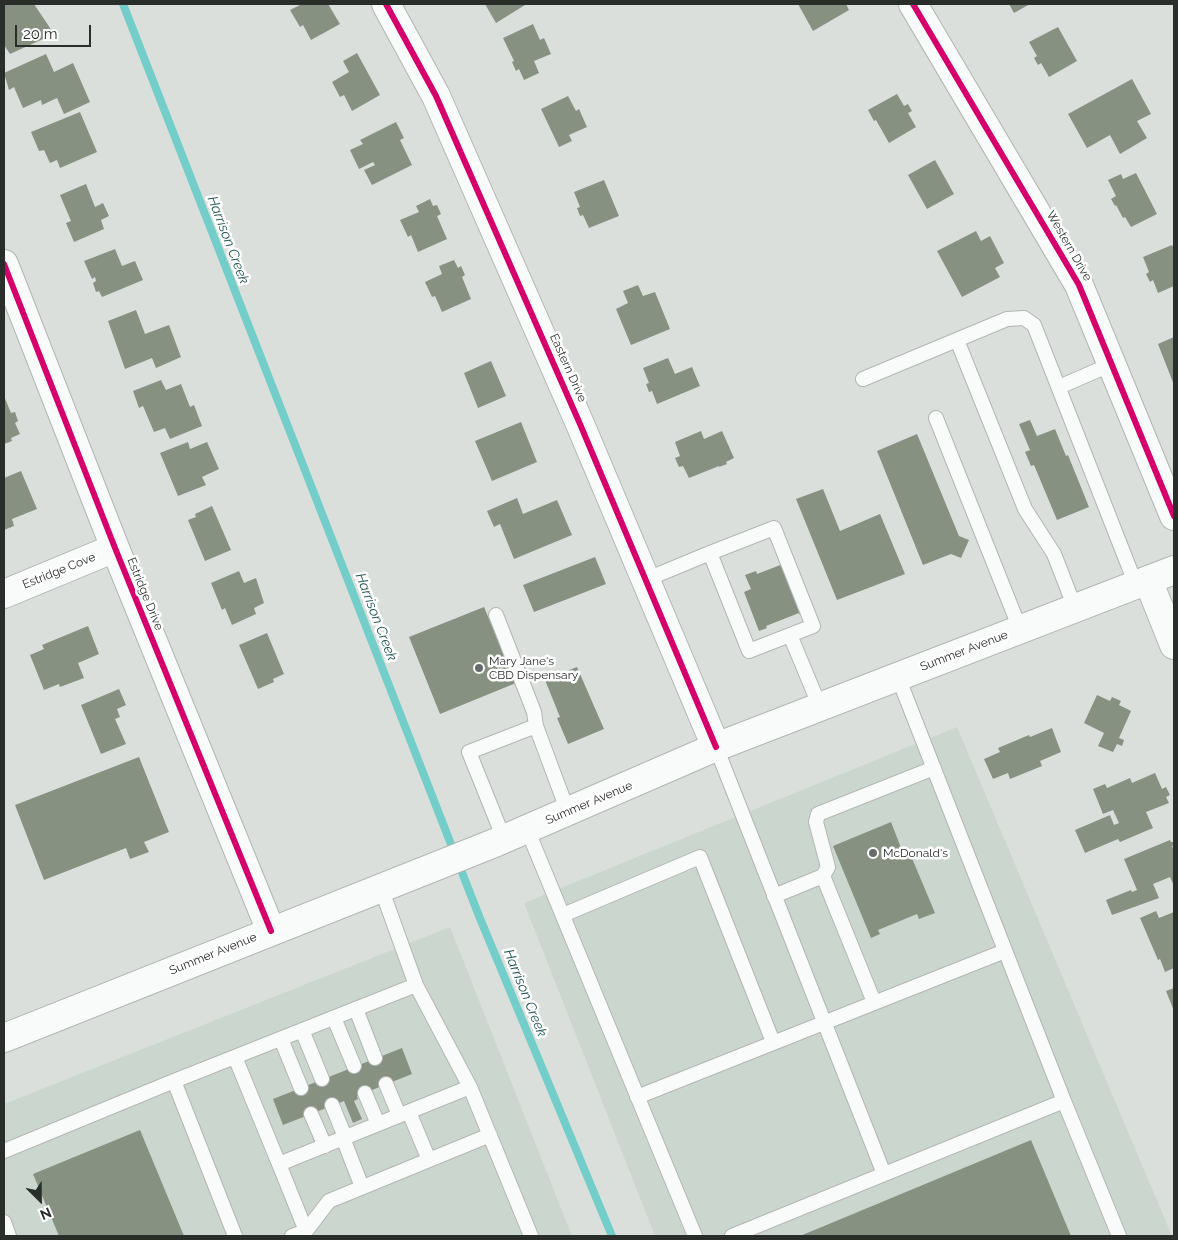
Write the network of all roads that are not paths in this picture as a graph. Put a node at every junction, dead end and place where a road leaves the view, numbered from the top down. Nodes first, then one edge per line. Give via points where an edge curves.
1 (386, 4) edge
2 (913, 4) edge
3 (4, 264) edge
4 (957, 340) junction
5 (1112, 364) junction
6 (863, 379) dead end
7 (1059, 387) junction
8 (936, 418) dead end
9 (1169, 486) edge
10 (1174, 516) edge
11 (115, 548) junction
12 (710, 553) junction
13 (1174, 570) edge
14 (645, 580) junction
15 (1142, 582) junction
16 (4, 594) edge
17 (1075, 608) junction
18 (496, 615) dead end
19 (1020, 629) junction
20 (790, 635) junction
21 (1174, 645) edge
22 (898, 677) junction
23 (820, 706) junction
24 (536, 726) junction
25 (716, 747) junction
26 (934, 768) junction
27 (568, 812) junction
28 (509, 837) junction
29 (823, 876) junction
30 (381, 888) junction
31 (774, 896) junction
32 (563, 915) junction
33 (271, 930) junction
34 (1005, 951) junction
35 (416, 985) junction
36 (874, 1002) junction
37 (356, 1009) junction
38 (334, 1018) junction
39 (824, 1022) junction
40 (302, 1030) junction
41 (4, 1038) edge
42 (281, 1039) junction
43 (773, 1042) junction
44 (235, 1057) junction
45 (376, 1058) dead end
46 (354, 1066) dead end
47 (322, 1079) dead end
48 (174, 1082) junction
49 (386, 1084) dead end
50 (470, 1087) junction
51 (301, 1088) dead end
52 (365, 1093) dead end
53 (637, 1097) junction
54 (1064, 1101) junction
55 (332, 1105) dead end
56 (311, 1114) dead end
57 (404, 1114) junction
58 (378, 1124) junction
59 (490, 1135) junction
60 (344, 1138) junction
61 (325, 1146) junction
62 (4, 1151) edge
63 (429, 1160) junction
64 (279, 1164) junction
65 (884, 1174) junction
66 (362, 1187) junction
67 (4, 1222) edge
68 (306, 1231) junction
69 (10, 1236) edge
70 (235, 1236) edge
71 (292, 1236) edge
72 (531, 1236) edge
73 (695, 1236) edge
74 (732, 1236) edge
75 (1120, 1236) edge

1 - 14 street, Eastern Drive via 436,96
2 - 5 street, Western Drive via 1079,285
3 - 11 street, Estridge Drive
4 - 6 lane
4 - 7 lane via 1006,319 1024,318 1034,325
4 - 17 lane via 1025,509 1054,554
5 - 7 lane
5 - 9 street, Western Drive
7 - 15 lane
8 - 19 lane
9 - 10 street, Western Drive
11 - 16 street, Estridge Cove
11 - 33 street, Estridge Drive
12 - 14 lane
12 - 20 lane via 749,651
12 - 20 lane via 774,528 813,626
13 - 15 street, Summer Avenue
14 - 25 street, Eastern Drive
15 - 17 street, Summer Avenue
15 - 21 street
17 - 19 street, Summer Avenue
18 - 24 lane via 534,712
19 - 22 street, Summer Avenue
20 - 23 lane
22 - 23 street, Summer Avenue
22 - 26 lane
23 - 25 street, Summer Avenue
24 - 27 lane
24 - 28 lane via 469,752
25 - 27 street, Summer Avenue
25 - 31 lane
26 - 29 lane via 818,814 816,822 828,867
26 - 34 lane
27 - 28 street, Summer Avenue
28 - 30 street, Summer Avenue
28 - 32 lane
29 - 31 lane
29 - 36 lane
30 - 33 street, Summer Avenue
30 - 35 lane
31 - 39 lane
32 - 43 lane via 700,857
32 - 53 lane
33 - 41 street, Summer Avenue
34 - 36 lane
34 - 54 lane
35 - 37 lane
35 - 50 lane
36 - 39 lane
37 - 38 lane
37 - 45 lane
38 - 40 lane
38 - 46 lane
39 - 43 lane
39 - 65 lane
40 - 42 lane
40 - 47 lane
42 - 44 lane
42 - 51 lane
43 - 53 lane
44 - 48 lane
44 - 64 lane
48 - 62 lane
48 - 70 lane
49 - 57 lane
50 - 57 lane
50 - 59 lane
52 - 58 lane
53 - 73 lane
54 - 65 lane
54 - 75 lane
55 - 60 lane
56 - 61 lane
57 - 58 lane
57 - 63 lane
58 - 60 lane
59 - 63 lane
59 - 72 lane
60 - 61 lane
60 - 66 lane
61 - 64 lane
63 - 66 lane
64 - 68 lane
65 - 74 lane
66 - 68 lane via 329,1201
67 - 69 lane
68 - 71 lane

